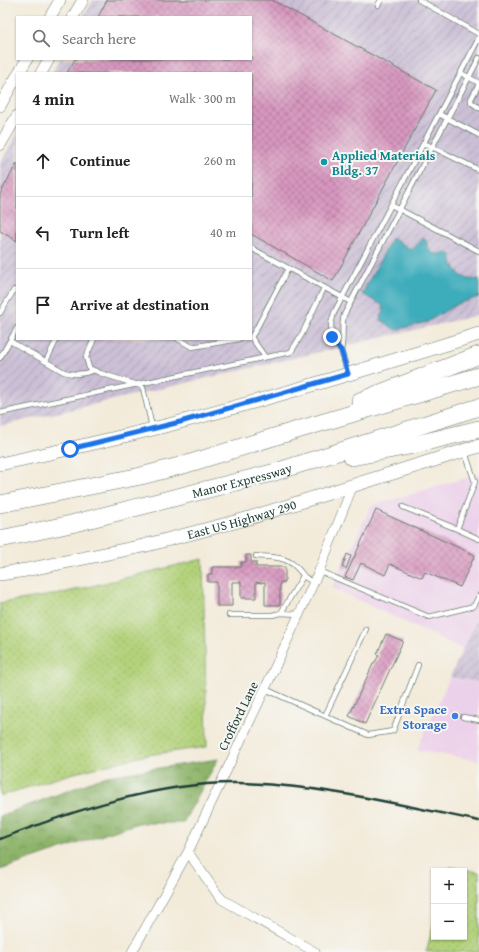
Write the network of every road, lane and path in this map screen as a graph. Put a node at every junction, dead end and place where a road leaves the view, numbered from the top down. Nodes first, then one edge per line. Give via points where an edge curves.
1 (60, 0) edge
2 (83, 0) edge
3 (381, 0) edge
4 (419, 0) edge
5 (378, 5) dead end
6 (51, 16) edge
7 (74, 16) edge
8 (479, 34) edge
9 (479, 38) edge
10 (479, 58) edge
11 (26, 60) edge
12 (48, 60) edge
13 (20, 72) edge
14 (42, 72) edge
15 (461, 73) junction
16 (16, 78) edge
17 (468, 78) junction
18 (479, 84) edge
19 (0, 106) edge
20 (479, 108) edge
21 (439, 114) junction
22 (16, 118) edge
23 (448, 119) junction
24 (479, 135) edge
25 (424, 142) junction
26 (0, 145) edge
27 (432, 147) junction
28 (479, 170) edge
29 (391, 205) junction
30 (400, 209) junction
31 (252, 249) edge
32 (479, 251) edge
33 (288, 269) junction
34 (324, 288) junction
35 (14, 290) dead end
36 (342, 297) junction
37 (351, 302) junction
38 (0, 313) edge
39 (16, 330) edge
40 (479, 334) edge
41 (252, 335) edge
42 (252, 338) edge
43 (56, 340) edge
44 (94, 340) edge
45 (180, 340) edge
46 (233, 340) edge
47 (10, 341) junction
48 (341, 350) junction
49 (479, 354) edge
50 (265, 357) junction
51 (0, 358) edge
52 (46, 361) junction
53 (92, 370) junction
54 (348, 374) junction
55 (479, 376) edge
56 (136, 383) junction
57 (479, 407) edge
58 (0, 413) edge
59 (153, 429) junction
60 (479, 429) edge
61 (276, 436) junction
62 (479, 446) edge
63 (464, 451) junction
64 (0, 464) edge
65 (272, 473) junction
66 (353, 485) junction
67 (0, 504) edge
68 (403, 507) dead end
69 (456, 529) junction
70 (0, 539) edge
71 (479, 539) edge
72 (256, 556) dead end
73 (319, 571) junction
74 (0, 574) edge
75 (302, 576) junction
76 (314, 582) junction
77 (479, 596) edge
78 (281, 613) junction
79 (300, 614) junction
80 (229, 615) dead end
81 (366, 629) dead end
82 (418, 665) dead end
83 (266, 688) junction
84 (325, 716) junction
85 (463, 717) dead end
86 (479, 720) edge
87 (188, 852) junction
88 (132, 952) edge
89 (315, 952) edge

1 - 6 street
2 - 7 street
3 - 5 lane
4 - 8 lane
9 - 15 lane
10 - 17 lane
11 - 13 street
12 - 14 street
15 - 17 lane
15 - 21 lane
16 - 19 street
17 - 18 lane
17 - 23 lane
18 - 20 lane via 471,99
21 - 23 lane
21 - 25 lane
22 - 26 street
23 - 24 lane
23 - 27 lane
25 - 27 lane
25 - 29 lane
27 - 28 lane
27 - 30 lane
29 - 30 lane
29 - 36 lane
30 - 32 lane
30 - 37 lane
31 - 33 lane
33 - 34 lane
33 - 41 lane
34 - 36 lane
34 - 50 lane via 291,352
35 - 38 lane
36 - 37 lane
36 - 48 lane via 331,324 334,343
37 - 48 lane via 342,323
39 - 47 lane
40 - 54 main road
42 - 50 lane
43 - 52 lane
44 - 53 lane via 86,356 87,364
45 - 46 lane via 192,347
47 - 51 lane
47 - 52 lane
48 - 54 lane
49 - 61 highway
50 - 56 lane
52 - 53 lane via 73,375 85,374
53 - 56 lane
54 - 59 main road
55 - 61 highway
56 - 58 lane
56 - 59 lane via 143,388
57 - 65 highway, Manor Expressway
59 - 64 main road
60 - 65 highway via 409,446
61 - 67 highway via 141,476
62 - 63 main road, East US Highway 290
63 - 66 main road, East US Highway 290
63 - 69 lane via 475,482
65 - 70 highway, Manor Expressway via 72,524
66 - 73 street, Crofford Lane
66 - 74 main road, East US Highway 290 via 246,519 142,546
68 - 69 lane
69 - 71 lane
72 - 75 lane via 287,560
73 - 76 street, Crofford Lane
73 - 77 lane via 429,617 474,606
75 - 76 lane
75 - 78 lane
76 - 79 street, Crofford Lane
78 - 79 lane
78 - 80 lane
79 - 83 street, Crofford Lane
81 - 84 lane
82 - 84 lane via 394,731 368,735
83 - 84 lane
83 - 87 street, Crofford Lane
85 - 86 lane
87 - 88 street, Crofford Lane
87 - 89 street via 223,900

